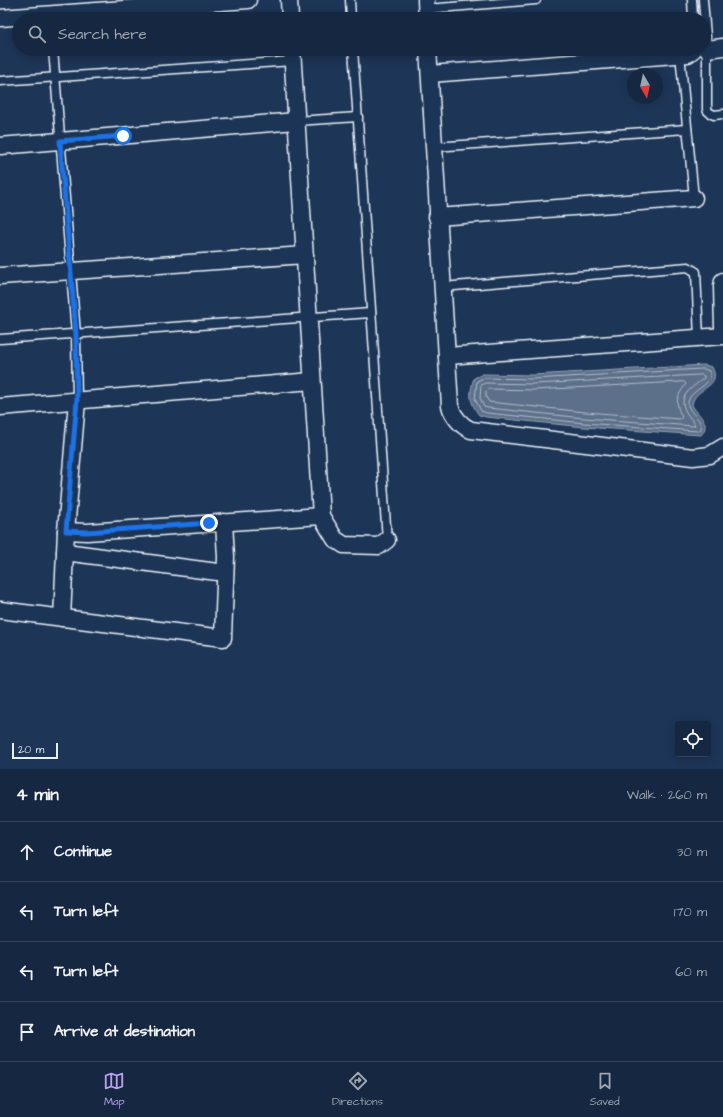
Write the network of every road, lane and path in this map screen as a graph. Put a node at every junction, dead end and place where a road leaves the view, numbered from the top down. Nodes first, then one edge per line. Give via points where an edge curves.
1 (248, 0) edge
2 (289, 0) edge
3 (350, 0) edge
4 (536, 0) edge
5 (692, 0) edge
6 (703, 0) edge
7 (427, 9) edge
8 (109, 12) edge
9 (290, 12) edge
10 (351, 12) edge
11 (693, 12) edge
12 (701, 12) edge
13 (0, 18) edge
14 (12, 18) edge
15 (723, 47) edge
16 (711, 49) edge
17 (54, 56) edge
18 (282, 56) edge
19 (292, 56) edge
20 (354, 56) edge
21 (429, 56) edge
22 (636, 56) edge
23 (693, 56) edge
24 (694, 56) edge
25 (430, 74) junction
26 (56, 78) junction
27 (0, 82) edge
28 (723, 114) edge
29 (358, 117) junction
30 (296, 121) junction
31 (688, 129) junction
32 (60, 141) junction
33 (0, 146) edge
34 (434, 147) junction
35 (694, 198) joint
36 (437, 217) junction
37 (305, 255) junction
38 (71, 271) junction
39 (0, 276) edge
40 (723, 281) edge
41 (442, 287) junction
42 (371, 313) junction
43 (309, 318) junction
44 (723, 328) edge
45 (76, 334) junction
46 (723, 336) edge
47 (699, 338) junction
48 (0, 339) edge
49 (447, 356) junction
50 (312, 382) junction
51 (77, 400) junction
52 (0, 407) edge
53 (723, 447) edge
54 (321, 516) junction
55 (224, 522) junction
56 (66, 531) junction
57 (387, 540) joint
58 (65, 552) junction
59 (225, 573) junction
60 (0, 610) edge
61 (62, 618) junction

1 - 8 street
2 - 9 street
3 - 10 lane
4 - 7 lane
5 - 11 lane
6 - 12 lane
13 - 14 street
15 - 16 street
17 - 26 lane
18 - 26 lane
19 - 30 street
20 - 29 lane
21 - 25 street
22 - 25 street
23 - 31 lane
24 - 28 lane via 708,110 714,115
25 - 34 street
26 - 27 lane
26 - 32 lane
29 - 30 lane
29 - 42 lane
30 - 32 street
30 - 37 street
31 - 34 lane
31 - 35 lane
32 - 33 street
32 - 38 lane
34 - 36 street
35 - 36 street
36 - 41 street
37 - 38 street
37 - 43 street
38 - 39 street
38 - 45 lane
40 - 44 street
41 - 47 lane via 688,267 696,272
41 - 49 street
42 - 43 lane
42 - 57 lane
43 - 45 lane
43 - 50 street
45 - 48 lane
45 - 51 lane
46 - 47 street
47 - 49 street
49 - 53 street via 450,406 464,427 471,430 692,457 710,455
50 - 51 street
50 - 54 street
51 - 52 street
51 - 56 street
54 - 55 street
54 - 57 street via 335,539 344,545 379,546
55 - 56 street via 87,532
55 - 59 street
56 - 58 street
58 - 59 street
58 - 61 street
59 - 61 street via 223,638
60 - 61 street

